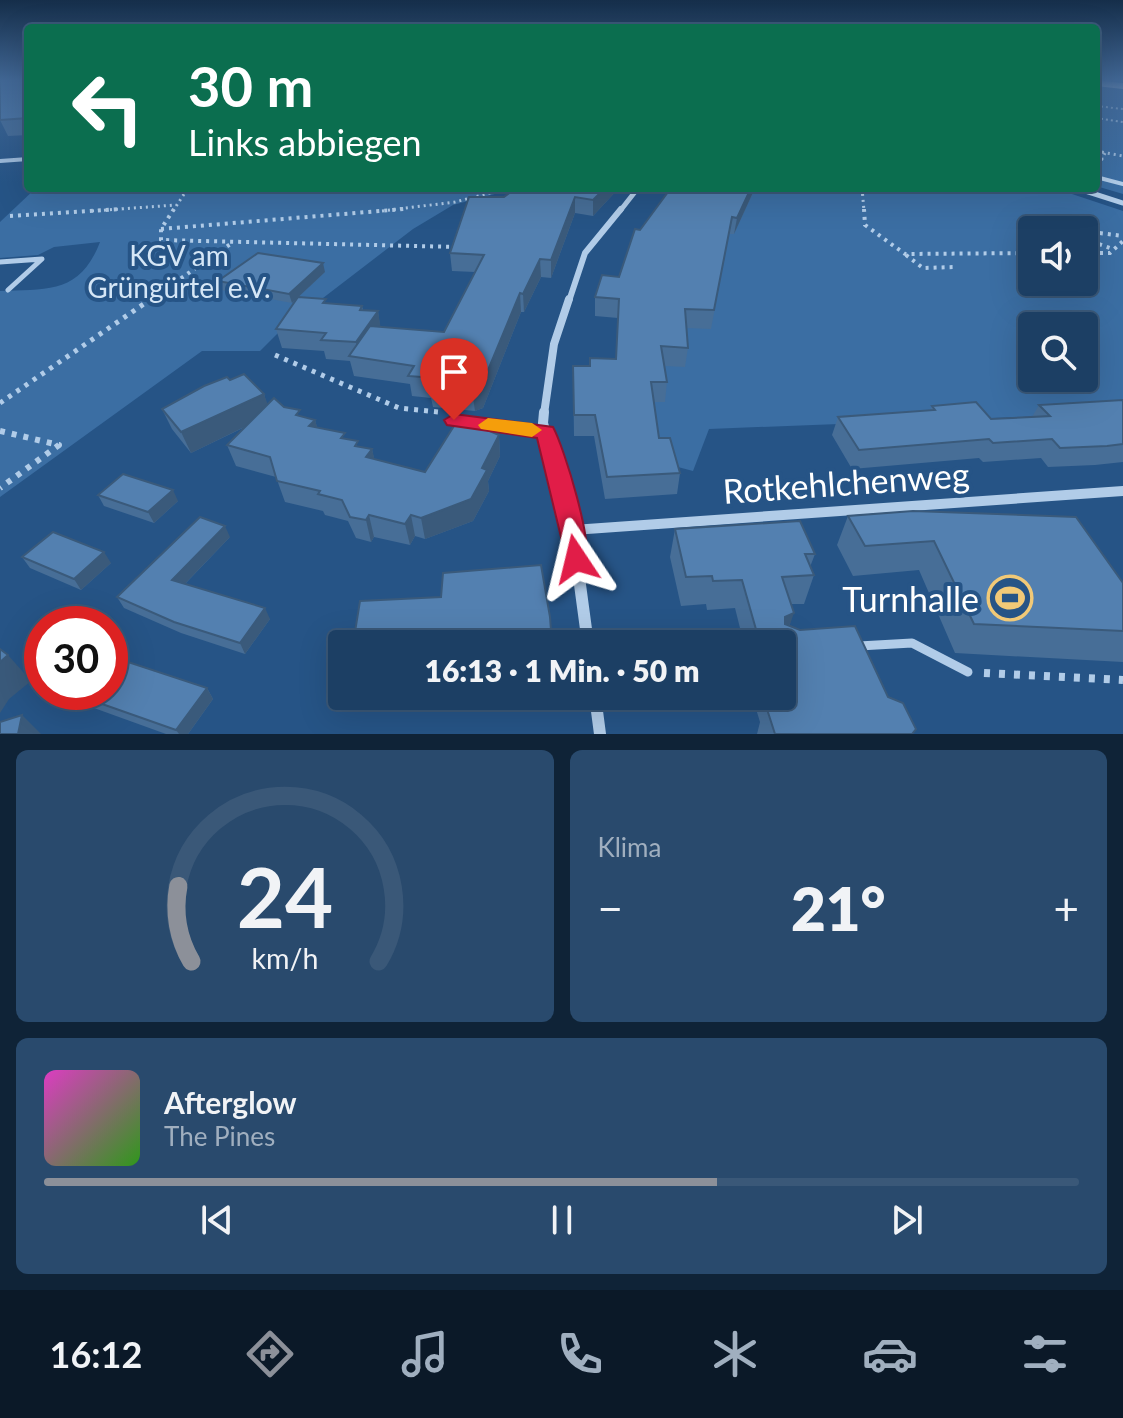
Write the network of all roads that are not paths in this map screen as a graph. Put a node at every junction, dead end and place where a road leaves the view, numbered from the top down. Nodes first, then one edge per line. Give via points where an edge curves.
1 (24, 159) edge
2 (0, 161) edge
3 (1100, 178) edge
4 (1123, 184) edge
5 (635, 192) edge
6 (1089, 192) edge
7 (1123, 203) edge
8 (0, 262) edge
9 (8, 290) dead end
10 (454, 420) edge
11 (545, 432) junction
12 (1123, 491) edge
13 (573, 530) junction
14 (586, 630) edge
15 (840, 647) edge
16 (968, 672) road end
17 (597, 710) edge
18 (600, 734) edge

1 - 2 lane
3 - 4 lane
5 - 11 street via 585,253 574,280 545,389
6 - 7 street
8 - 9 lane via 42,259
10 - 11 lane
11 - 13 street
12 - 13 street, Rotkehlchenweg
13 - 14 street
15 - 16 lane via 912,643
17 - 18 street

